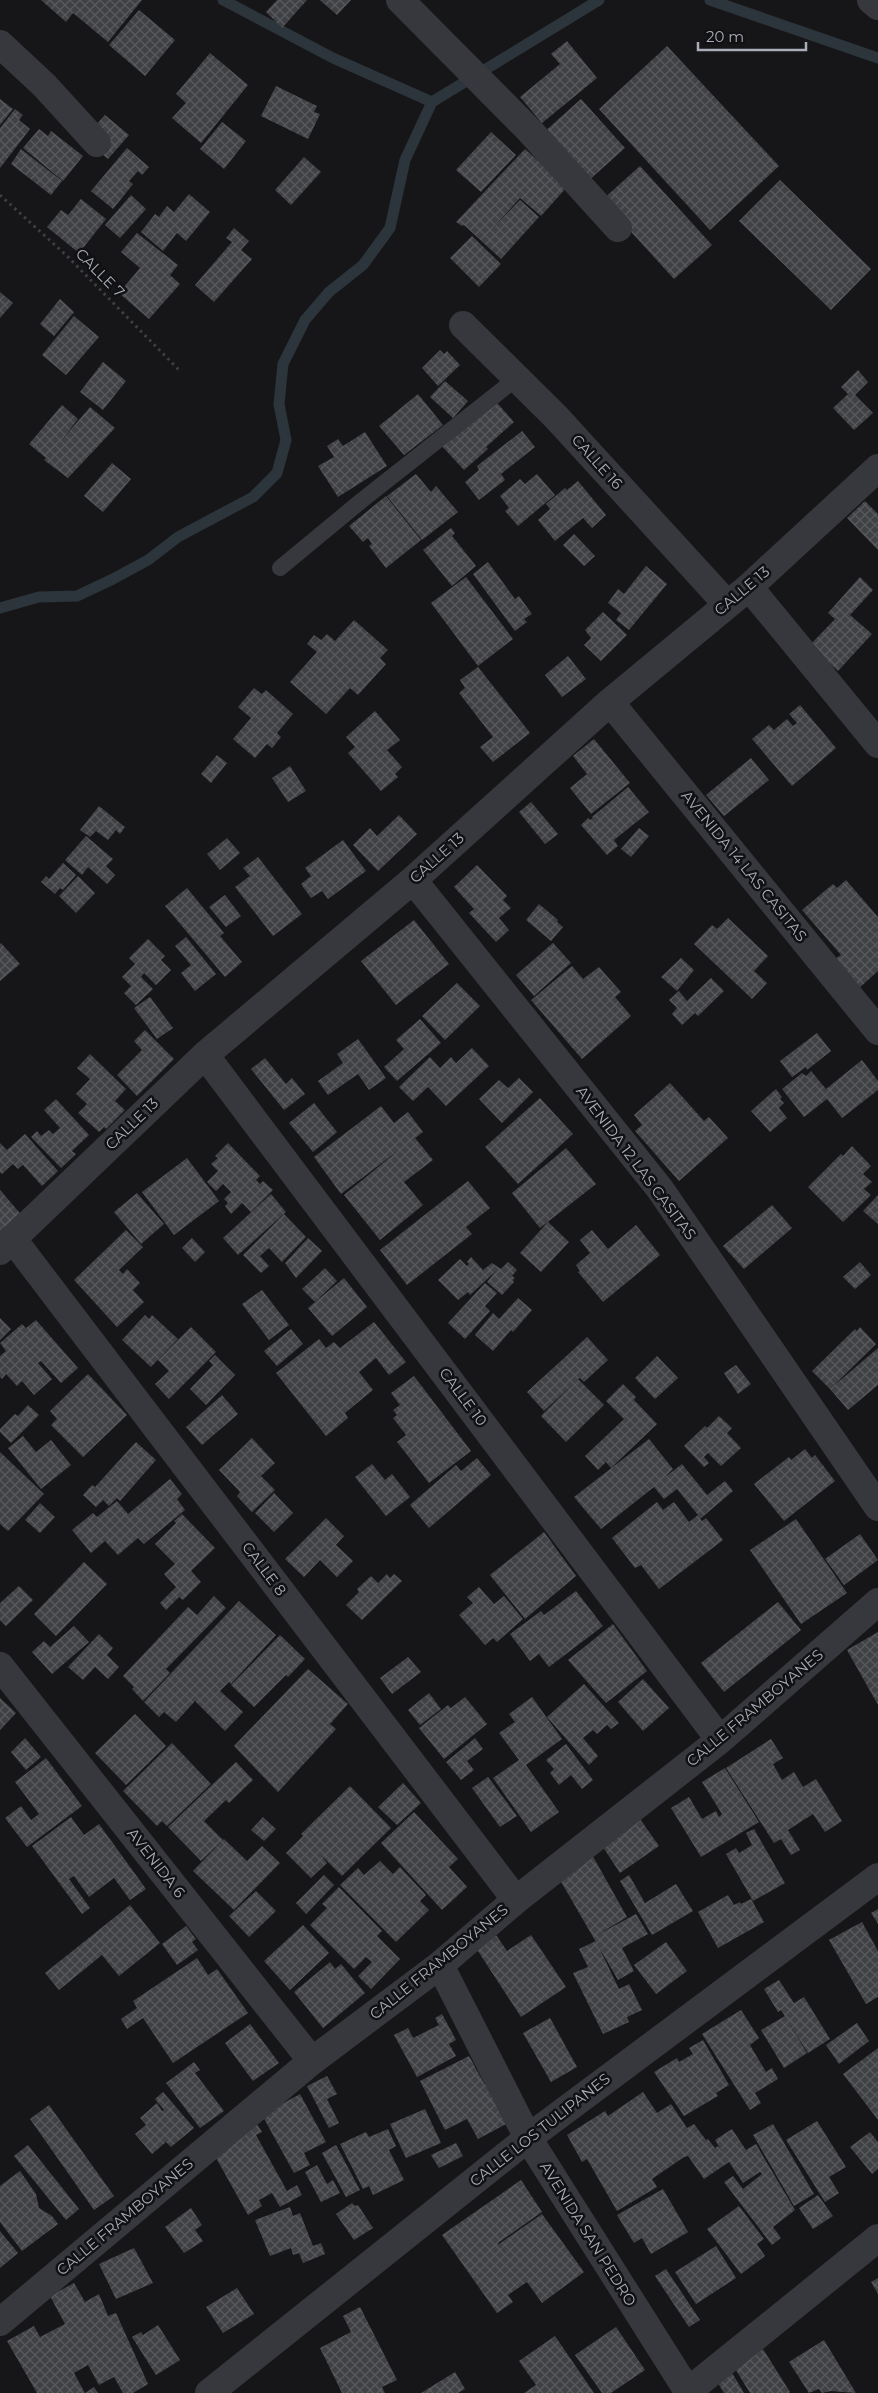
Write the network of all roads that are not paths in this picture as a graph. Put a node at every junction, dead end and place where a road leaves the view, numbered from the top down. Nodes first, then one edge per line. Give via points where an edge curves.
1 (400, 0) edge
2 (871, 0) edge
3 (878, 6) edge
4 (0, 44) edge
5 (98, 143) dead end
6 (618, 228) dead end
7 (463, 325) dead end
8 (517, 378) junction
9 (878, 468) edge
10 (280, 568) dead end
11 (749, 587) junction
12 (727, 604) junction
13 (610, 702) junction
14 (878, 744) edge
15 (413, 880) junction
16 (878, 1031) edge
17 (205, 1055) junction
18 (6, 1245) edge
19 (878, 1506) edge
20 (878, 1602) edge
21 (0, 1666) edge
22 (720, 1740) junction
23 (878, 1877) edge
24 (516, 1900) junction
25 (440, 1965) junction
26 (312, 2061) junction
27 (528, 2138) junction
28 (878, 2238) edge
29 (0, 2322) edge
30 (687, 2392) edge
31 (210, 2393) edge

1 - 6 street via 529,130
2 - 3 street
4 - 5 street
7 - 8 street, CALLE 16
8 - 10 lane
8 - 12 street, CALLE 16
9 - 11 street, CALLE 13
11 - 12 street, CALLE 13
11 - 14 street
12 - 13 street, CALLE 13
13 - 15 street, CALLE 13
13 - 16 street, AVENIDA 14 LAS CASITAS
15 - 17 street, CALLE 13
15 - 19 street, AVENIDA 12 LAS CASITAS via 660,1189
17 - 18 street, CALLE 13
17 - 22 street, CALLE 10
18 - 24 street, CALLE 8
20 - 22 street, CALLE FRAMBOYANES
21 - 26 street, AVENIDA 6
22 - 24 street, CALLE FRAMBOYANES
23 - 27 street, CALLE LOS TULIPANES
24 - 25 street, CALLE FRAMBOYANES
25 - 26 street, CALLE FRAMBOYANES
25 - 27 street, AVENIDA SAN PEDRO
26 - 29 street, CALLE FRAMBOYANES
27 - 30 street, AVENIDA SAN PEDRO
27 - 31 street, CALLE LOS TULIPANES
28 - 30 street

